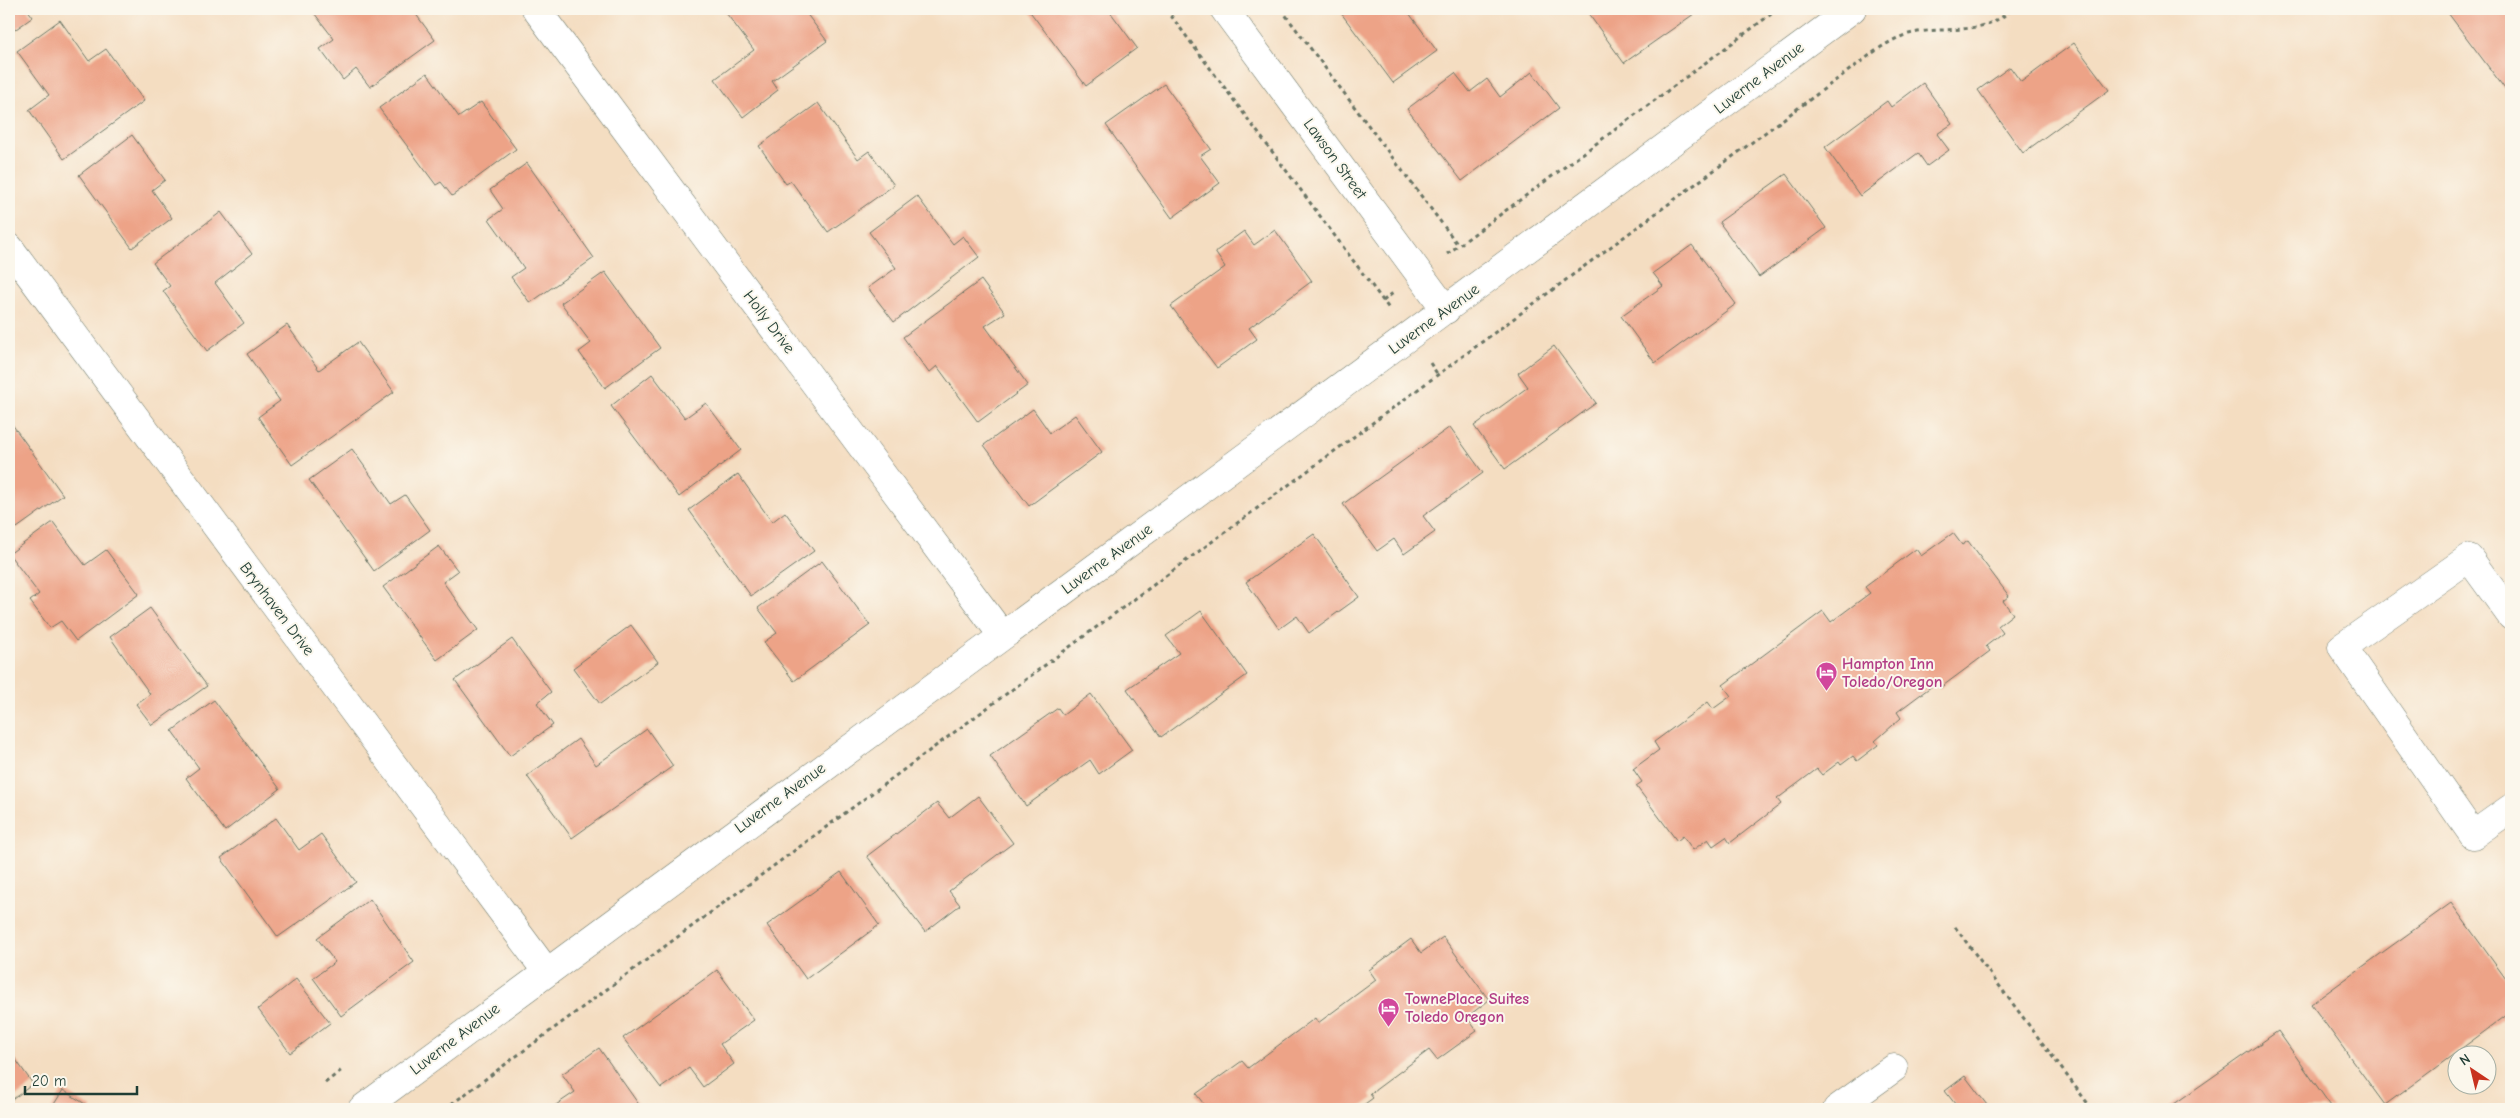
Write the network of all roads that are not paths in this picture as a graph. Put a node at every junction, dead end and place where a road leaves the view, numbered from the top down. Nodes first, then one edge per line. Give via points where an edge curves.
1 (536, 9) edge
2 (1224, 9) edge
3 (1852, 9) edge
4 (9, 247) edge
5 (1446, 310) junction
6 (2511, 616) edge
7 (1002, 635) junction
8 (2511, 808) edge
9 (546, 971) junction
10 (1894, 1068) dead end
11 (362, 1109) edge
12 (1836, 1109) edge

1 - 7 street, Holly Drive
2 - 5 street, Lawson Street
3 - 5 street, Luverne Avenue
4 - 9 street, Brynhaven Drive
5 - 7 street, Luverne Avenue
6 - 8 street via 2469,558 2342,648 2473,834
7 - 9 street, Luverne Avenue
9 - 11 street, Luverne Avenue
10 - 12 street

